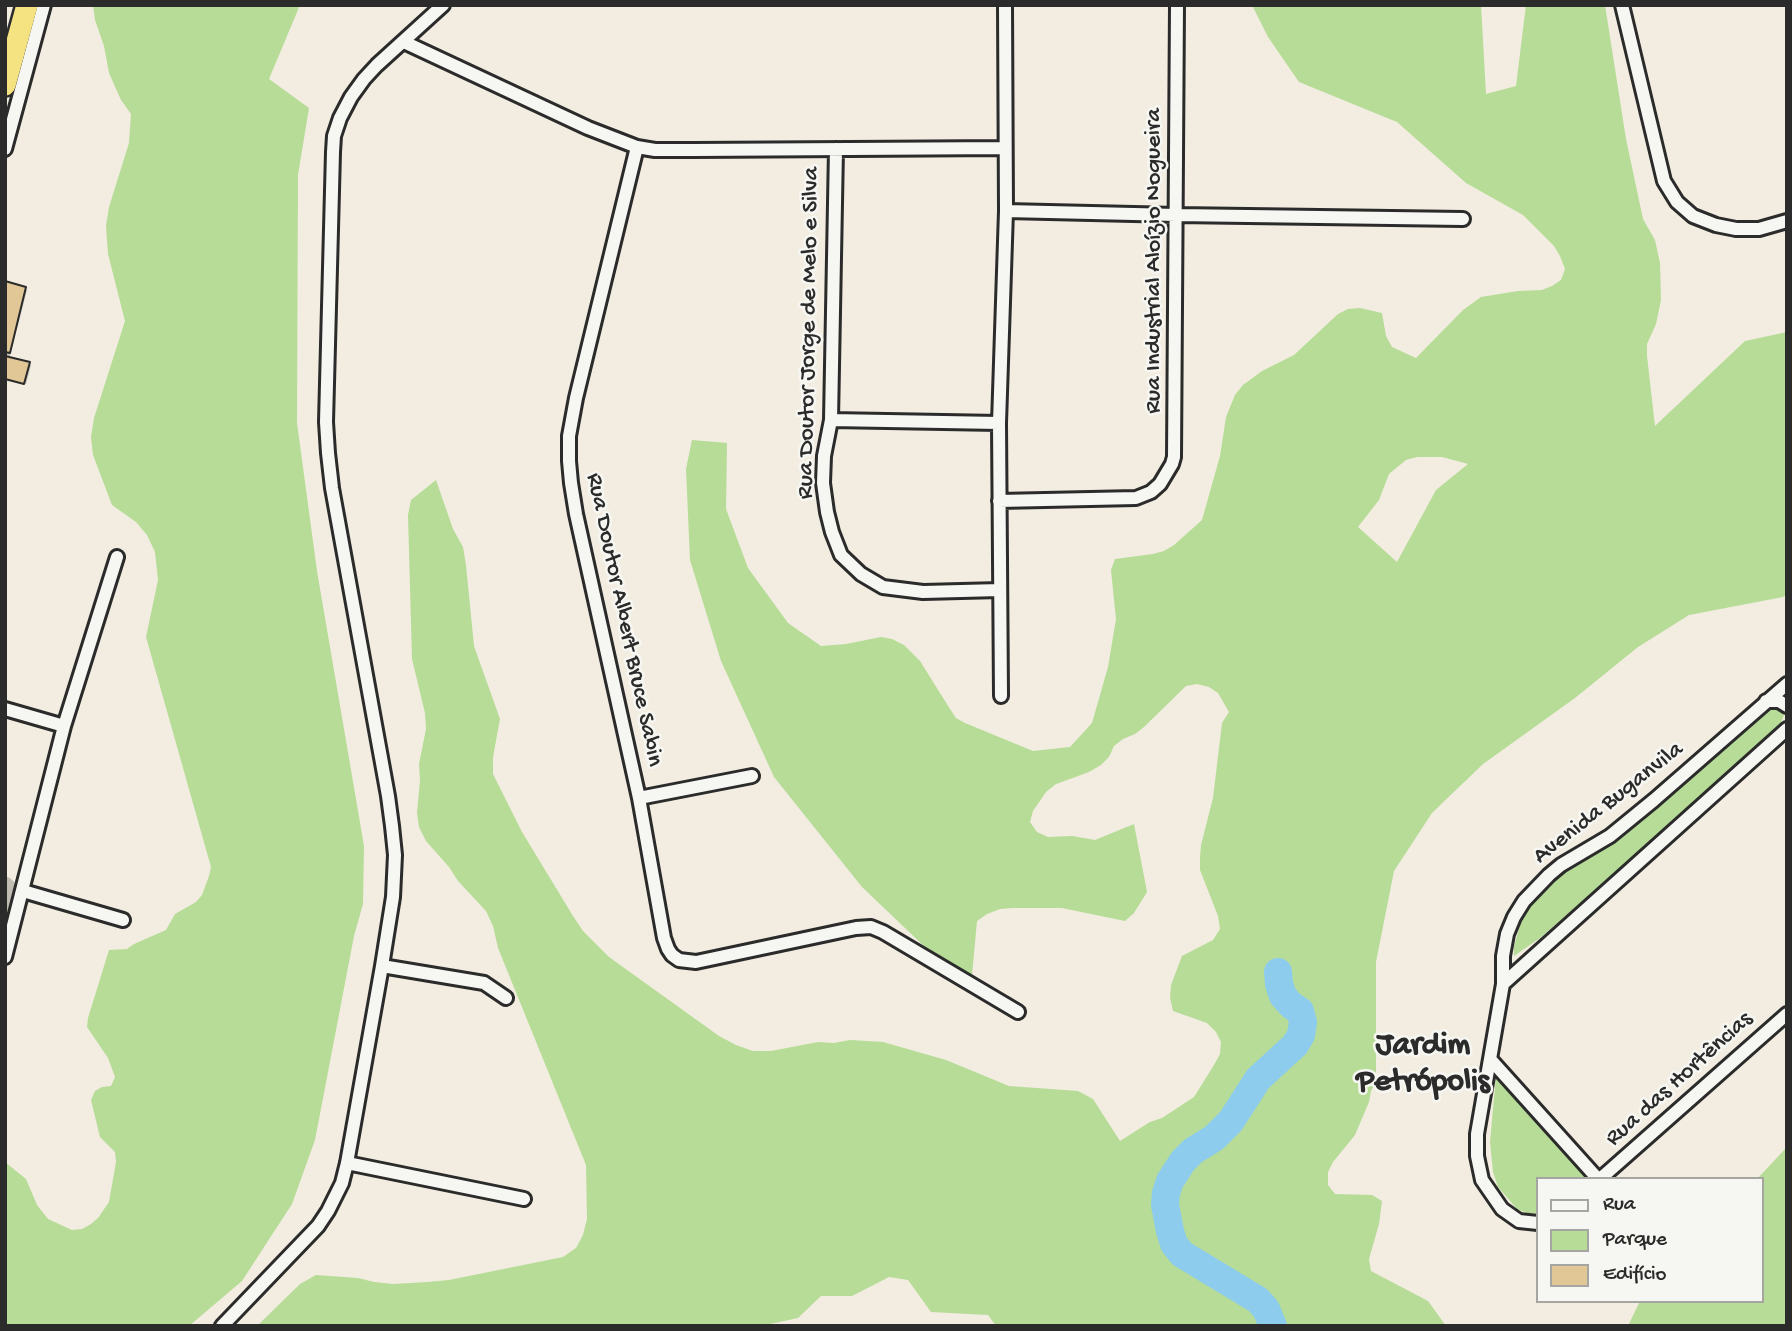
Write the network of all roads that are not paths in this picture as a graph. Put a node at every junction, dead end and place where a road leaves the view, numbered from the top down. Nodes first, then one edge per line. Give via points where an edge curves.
1 (27, 5) edge
2 (44, 5) edge
3 (443, 5) edge
4 (1004, 5) edge
5 (1177, 5) edge
6 (1622, 5) edge
7 (404, 42) junction
8 (5, 85) edge
9 (637, 147) junction
10 (1005, 148) junction
11 (5, 149) edge
12 (836, 149) junction
13 (1006, 211) junction
14 (1176, 215) junction
15 (1463, 219) dead end
16 (1787, 221) edge
17 (831, 420) junction
18 (999, 422) junction
19 (999, 501) junction
20 (117, 557) dead end
21 (1000, 590) junction
22 (1787, 684) edge
23 (1001, 696) dead end
24 (1766, 701) junction
25 (1787, 706) edge
26 (5, 709) edge
27 (64, 726) junction
28 (1787, 729) edge
29 (752, 776) dead end
30 (639, 798) junction
31 (23, 891) junction
32 (123, 920) dead end
33 (5, 957) edge
34 (382, 966) junction
35 (1503, 984) junction
36 (506, 998) dead end
37 (1018, 1012) dead end
38 (1787, 1014) edge
39 (1491, 1060) junction
40 (347, 1163) junction
41 (1597, 1177) edge
42 (1601, 1177) edge
43 (524, 1199) dead end
44 (1536, 1223) edge
45 (222, 1326) edge

1 - 8 highway
2 - 11 street
3 - 7 street
4 - 10 street
5 - 14 street, Rua Industrial Aloízio Nogueira
6 - 16 street via 1664,181 1677,202 1693,216 1736,229 1759,229
7 - 9 street
7 - 34 street via 364,79 334,136 327,395 332,488 395,855
9 - 12 street
9 - 30 street, Rua Doutor Albert Bruce Sabin via 576,398 569,461 576,514
10 - 12 street
10 - 13 street
12 - 17 street, Rua Doutor Jorge de Melo e Silva
13 - 14 street
13 - 18 street
14 - 15 street
14 - 19 street, Rua Industrial Aloízio Nogueira via 1174,457 1170,471 1150,492 1136,498
17 - 18 street
17 - 21 street, Rua Doutor Jorge de Melo e Silva via 823,483 841,555 883,587 923,592
18 - 19 street
19 - 21 street
20 - 27 street
21 - 23 street
22 - 24 street, Avenida Buganvila
24 - 25 street
24 - 35 street, Avenida Buganvila via 1637,814 1561,865 1524,901 1507,934
26 - 27 street
27 - 31 street
28 - 35 street
29 - 30 street
30 - 37 street, Rua Doutor Albert Bruce Sabin via 664,938 672,956 679,960 696,962 871,927
31 - 32 street
31 - 33 street
34 - 36 street via 484,983
34 - 40 street
35 - 39 street, Avenida Buganvila
38 - 42 street, Rua das Hortências
39 - 41 street
39 - 44 street, Avenida Buganvila via 1477,1135 1482,1180 1502,1209 1519,1221
40 - 43 street
40 - 45 street via 342,1183 318,1226

